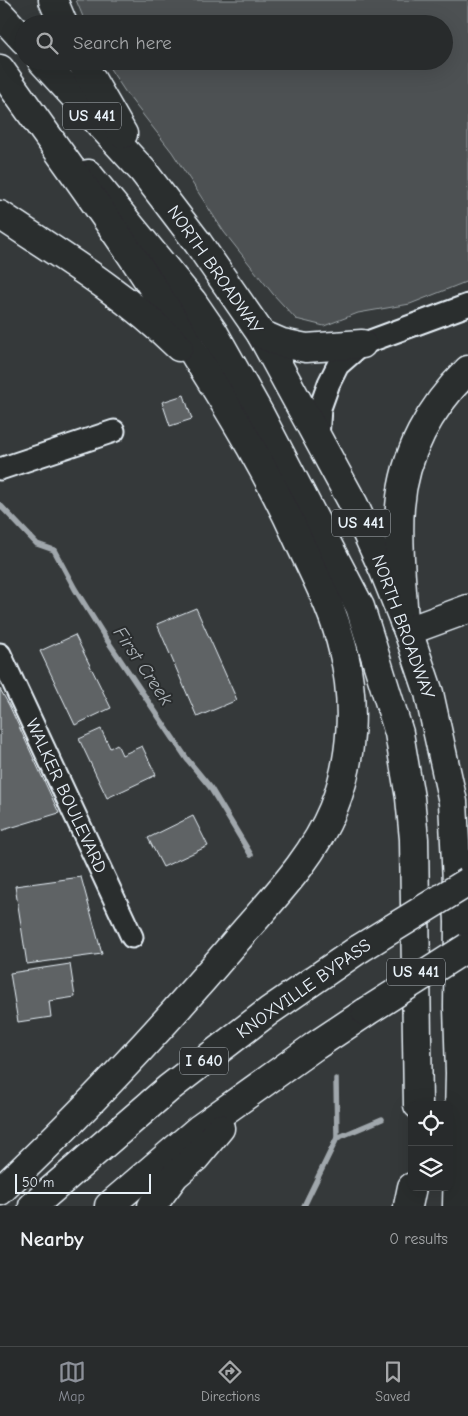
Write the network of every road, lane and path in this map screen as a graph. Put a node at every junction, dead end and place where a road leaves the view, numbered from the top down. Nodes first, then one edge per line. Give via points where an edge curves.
1 (53, 0) edge
2 (0, 14) edge
3 (59, 15) edge
4 (15, 30) edge
5 (0, 65) edge
6 (0, 69) edge
7 (50, 70) edge
8 (86, 70) edge
9 (143, 170) junction
10 (1, 217) edge
11 (468, 305) edge
12 (261, 334) junction
13 (362, 344) junction
14 (468, 370) edge
15 (210, 378) junction
16 (114, 431) dead end
17 (318, 438) junction
18 (0, 469) edge
19 (468, 609) edge
20 (406, 627) junction
21 (0, 654) edge
22 (378, 659) junction
23 (468, 882) edge
24 (132, 937) dead end
25 (468, 947) edge
26 (247, 1096) junction
27 (418, 1101) edge
28 (0, 1191) edge
29 (411, 1191) edge
30 (417, 1191) edge
31 (33, 1206) edge
32 (109, 1206) edge
33 (152, 1206) edge
34 (408, 1206) edge
35 (416, 1206) edge
36 (457, 1206) edge

1 - 3 main road
2 - 4 main road
5 - 22 main road, NORTH BROADWAY / US 441 via 192,301 214,333 259,412 360,607
6 - 15 main road via 148,280
7 - 9 main road, NORTH BROADWAY / US 441
8 - 9 main road
9 - 12 main road, NORTH BROADWAY / US 441
10 - 15 main road via 81,268 143,314
11 - 13 street
12 - 13 main road via 306,348
12 - 17 main road, NORTH BROADWAY / US 441
13 - 17 street via 338,365 329,383 320,408
14 - 20 main road via 449,390 420,433 403,482 399,533
15 - 28 main road via 288,516 335,621 352,700 343,774 333,810 320,836 284,886 172,1016 53,1141
16 - 18 street
17 - 20 main road, NORTH BROADWAY / US 441 via 354,505
19 - 20 main road
20 - 22 main road
20 - 36 main road, NORTH BROADWAY / US 441 via 429,694 453,802 459,922
21 - 24 street, WALKER BOULEVARD
22 - 27 main road, NORTH BROADWAY / US 441 via 400,733 414,839
23 - 31 main road, KNOXVILLE BYPASS / I 640, bridge via 359,949 269,1011 169,1088
25 - 26 main road, bridge via 315,1046
26 - 32 main road via 199,1129
26 - 33 main road via 195,1158 175,1175
29 - 34 main road
30 - 35 main road

